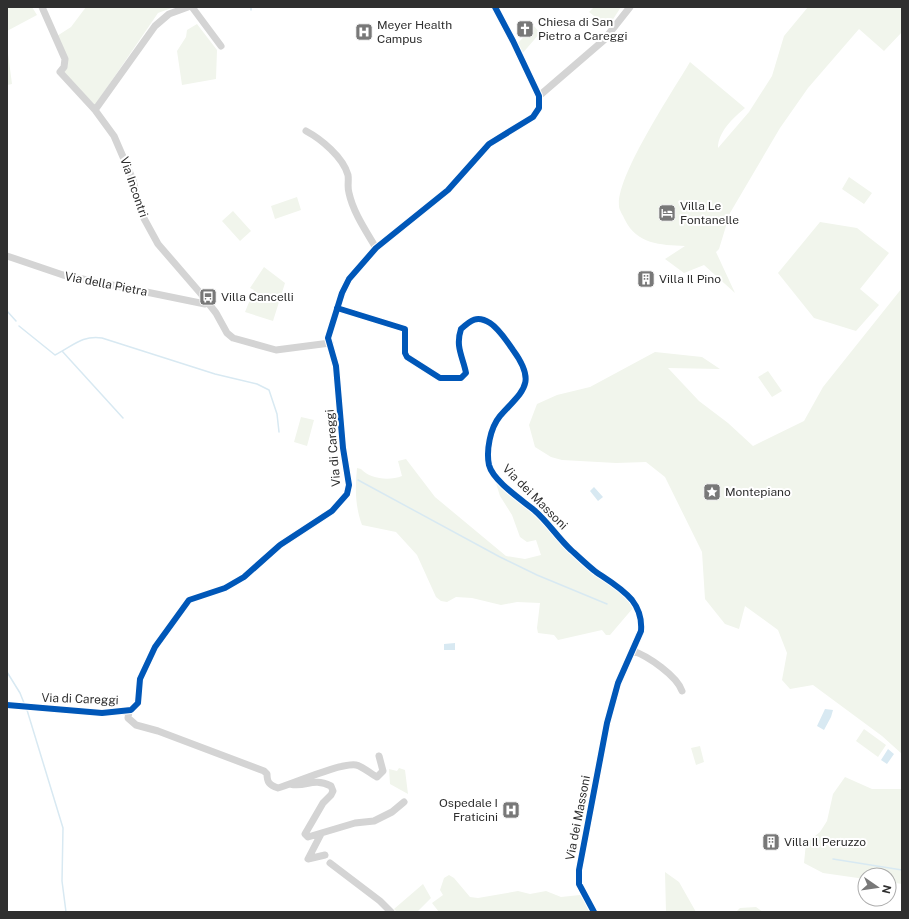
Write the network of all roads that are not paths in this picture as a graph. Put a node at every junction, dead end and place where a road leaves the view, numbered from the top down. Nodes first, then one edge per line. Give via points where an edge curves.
1 (42, 7) edge
2 (188, 7) edge
3 (192, 7) edge
4 (495, 7) edge
5 (630, 7) edge
6 (221, 46) dead end
7 (539, 96) junction
8 (95, 110) junction
9 (306, 131) dead end
10 (376, 248) junction
11 (7, 256) edge
12 (207, 302) junction
13 (336, 308) junction
14 (330, 343) junction
15 (633, 651) junction
16 (682, 691) dead end
17 (7, 705) edge
18 (129, 711) junction
19 (379, 756) dead end
20 (290, 784) junction
21 (404, 802) dead end
22 (321, 834) junction
23 (324, 855) dead end
24 (330, 863) dead end
25 (391, 912) edge
26 (594, 912) edge

1 - 8 street, Via Incontri via 65,59 60,72
2 - 8 street via 169,14 155,26
3 - 6 street
4 - 7 street
5 - 7 street via 604,40
7 - 10 street, Via di Careggi via 540,104 535,115 489,144 448,190
8 - 12 street, Via Incontri via 114,136 124,156 141,213 158,244
9 - 10 street via 333,152 342,163 348,176 349,193 360,220
10 - 13 street, Via di Careggi via 348,279
11 - 12 street, Via della Pietra via 55,273 205,304
12 - 14 street, Via Incontri via 233,338 276,350
13 - 14 street, Via di Careggi via 329,328
13 - 15 street, Via dei Massoni via 405,329 407,357 444,379 462,378 466,373 458,342 461,329 482,318 498,331 520,360 526,379 522,392 499,418 493,430 489,445 490,467 567,546 632,600 642,621
14 - 18 street, Via di Careggi via 336,366 349,485 347,494 332,511 285,541 244,577 225,588 189,600 155,647 140,679 138,702
15 - 16 street via 654,662 680,684
15 - 26 street, Via dei Massoni via 618,683 606,723 579,870 579,884
17 - 18 street, Via di Careggi via 102,713
18 - 20 street, Via di Careggi via 128,718 136,725 264,771 270,786 278,788
19 - 20 street, Via di Careggi via 383,771 377,778 356,765 298,779
20 - 22 street, Via di Careggi via 298,786 313,782 331,786 331,795 322,803 305,834 308,837
21 - 22 street, Via di Careggi via 392,812 374,821 356,823
22 - 23 street via 308,859
24 - 25 street

